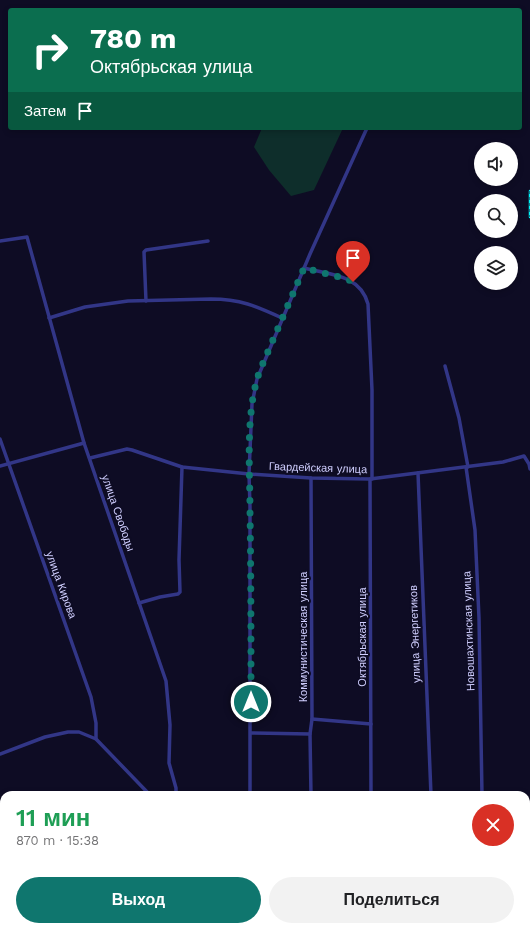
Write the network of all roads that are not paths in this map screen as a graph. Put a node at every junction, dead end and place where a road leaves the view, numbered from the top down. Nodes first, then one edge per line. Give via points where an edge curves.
1 (366, 130) edge
2 (0, 241) edge
3 (208, 241) dead end
4 (304, 268) junction
5 (146, 301) junction
6 (49, 318) junction
7 (282, 318) junction
8 (445, 366) dead end
9 (0, 439) edge
10 (84, 443) junction
11 (90, 458) junction
12 (8, 465) junction
13 (0, 466) edge
14 (182, 467) junction
15 (467, 467) junction
16 (530, 470) edge
17 (418, 473) junction
18 (249, 474) junction
19 (311, 478) junction
20 (371, 479) junction
21 (139, 603) junction
22 (312, 719) junction
23 (371, 724) junction
24 (251, 733) junction
25 (310, 734) junction
26 (96, 739) junction
27 (0, 754) edge
28 (146, 791) edge
29 (176, 791) edge
30 (250, 791) edge
31 (312, 791) edge
32 (371, 791) edge
33 (431, 791) edge
34 (482, 791) edge

1 - 4 street
2 - 6 street, улица Свободы via 27,237
3 - 5 street via 148,248 144,252
4 - 7 street
4 - 20 street, Октябрьская улица via 347,279 359,286 368,304 372,390
5 - 6 street via 85,307
5 - 7 street via 238,301 254,305
6 - 10 street, улица Свободы
7 - 18 street via 255,386
8 - 15 street, Новошахтинская улица via 459,418
9 - 12 street, улица Кирова
10 - 11 street, улица Свободы
10 - 12 street
11 - 14 street, Гвардейская улица via 132,450
11 - 21 street, улица Свободы
12 - 13 street
12 - 26 street, улица Кирова via 91,698
14 - 18 street, Гвардейская улица
14 - 21 street via 180,592
15 - 16 street, Гвардейская улица via 524,456
15 - 17 street, Гвардейская улица
15 - 34 street, Новошахтинская улица via 475,530
17 - 20 street, Гвардейская улица
17 - 33 street, улица Энергетиков
18 - 19 street, Гвардейская улица
18 - 24 street
19 - 20 street, Гвардейская улица
19 - 22 street, Коммунистическая улица
20 - 23 street, Октябрьская улица
21 - 29 street, улица Свободы via 166,682 170,725 169,763
22 - 23 street
22 - 25 street, Коммунистическая улица
23 - 32 street, Октябрьская улица
24 - 25 street
24 - 30 street
25 - 31 street, Коммунистическая улица
26 - 27 street via 79,732 68,732 45,737
26 - 28 street

